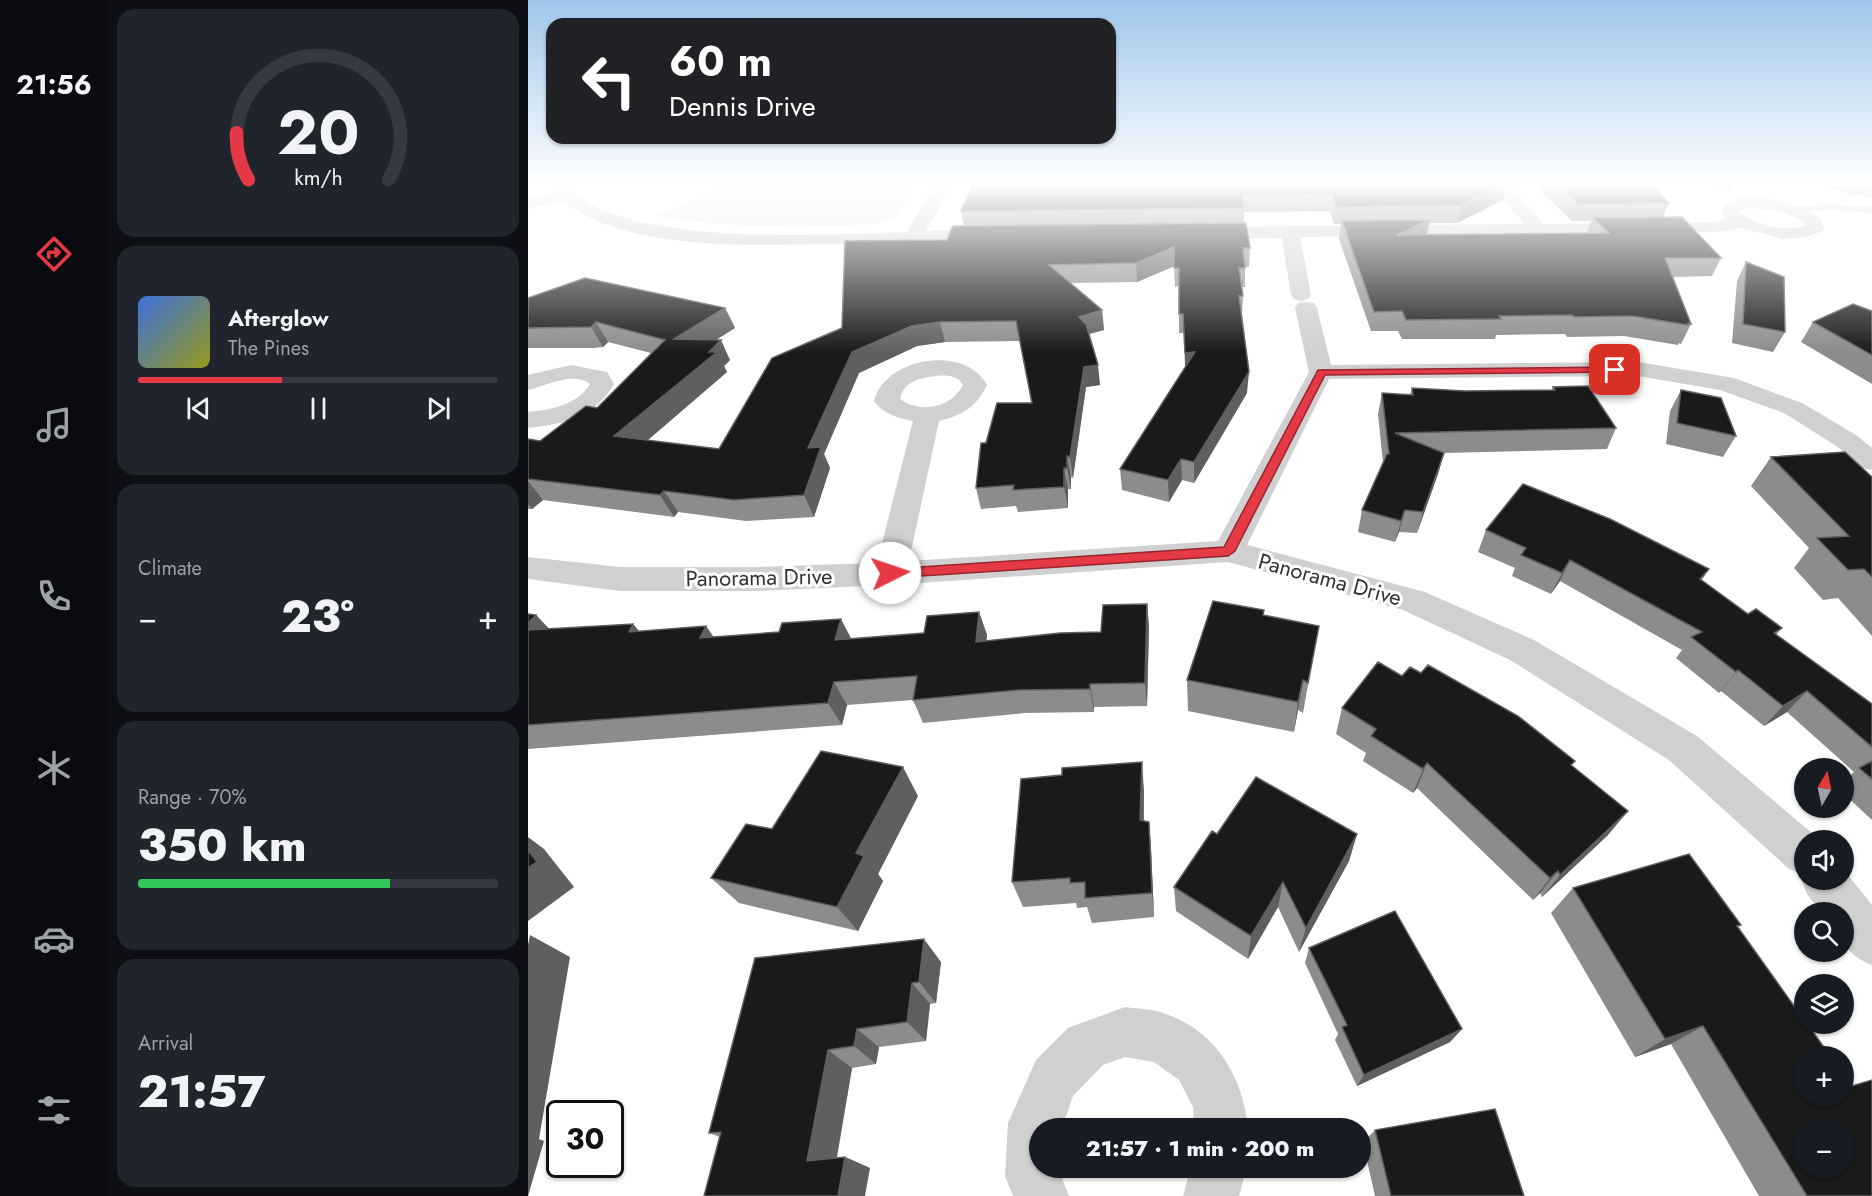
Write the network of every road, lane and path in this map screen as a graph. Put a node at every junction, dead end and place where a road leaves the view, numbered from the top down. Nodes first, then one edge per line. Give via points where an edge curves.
1 (1292, 241) edge
2 (1321, 372) junction
3 (528, 383) edge
4 (927, 415) dead end
5 (528, 420) edge
6 (1872, 462) edge
7 (1228, 551) junction
8 (528, 568) edge
9 (890, 573) junction
10 (1794, 846) edge
11 (1832, 890) edge
12 (1872, 942) edge
13 (1037, 1118) edge
14 (1220, 1118) edge
15 (1034, 1178) edge
16 (1216, 1178) edge
17 (1041, 1196) edge
18 (1211, 1196) edge

1 - 2 street
2 - 6 street via 1638,369 1725,383 1792,408 1847,441
2 - 7 street
3 - 5 street via 549,375 586,372 598,377 602,384 598,394 585,404 556,416
4 - 9 street
7 - 9 street, Panorama Drive
7 - 10 street, Panorama Drive via 1413,602 1522,650 1683,748
8 - 9 street, Panorama Drive via 620,579 758,579
11 - 12 street
13 - 14 street via 1054,1078 1086,1046 1125,1032 1164,1038 1197,1062 1219,1102
15 - 17 street
16 - 18 street

